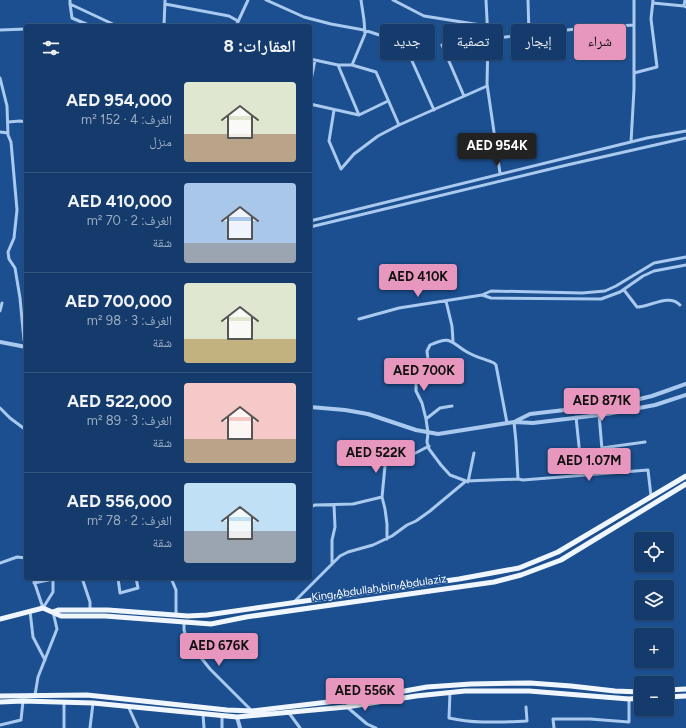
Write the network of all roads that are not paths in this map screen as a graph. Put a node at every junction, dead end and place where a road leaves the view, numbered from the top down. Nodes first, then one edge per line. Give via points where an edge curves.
1 (248, 0) edge
2 (266, 0) edge
3 (361, 0) edge
4 (393, 0) edge
5 (486, 0) edge
6 (528, 0) edge
7 (634, 0) edge
8 (685, 0) edge
9 (70, 2) edge
10 (165, 2) edge
11 (653, 2) edge
12 (685, 6) edge
13 (238, 20) junction
14 (79, 21) junction
15 (78, 24) edge
16 (86, 24) edge
17 (113, 24) edge
18 (164, 24) edge
19 (237, 24) edge
20 (474, 24) edge
21 (487, 24) edge
22 (529, 24) edge
23 (634, 25) junction
24 (24, 29) edge
25 (0, 30) edge
26 (364, 30) junction
27 (566, 30) edge
28 (442, 45) dead end
29 (312, 59) edge
30 (315, 60) junction
31 (488, 60) edge
32 (338, 65) junction
33 (352, 65) junction
34 (634, 73) junction
35 (312, 75) edge
36 (0, 78) edge
37 (487, 86) junction
38 (464, 96) junction
39 (388, 101) junction
40 (312, 104) edge
41 (334, 110) junction
42 (434, 110) junction
43 (359, 115) junction
44 (8, 122) junction
45 (24, 122) edge
46 (399, 125) junction
47 (685, 131) edge
48 (0, 132) edge
49 (8, 133) junction
50 (686, 137) edge
51 (631, 142) junction
52 (500, 174) junction
53 (312, 221) edge
54 (312, 228) edge
55 (686, 257) edge
56 (686, 265) edge
57 (624, 290) junction
58 (482, 295) junction
59 (446, 301) junction
60 (2, 303) dead end
61 (680, 305) dead end
62 (0, 311) edge
63 (358, 319) dead end
64 (24, 340) edge
65 (453, 341) junction
66 (0, 342) edge
67 (24, 347) edge
68 (428, 360) junction
69 (439, 360) dead end
70 (686, 384) edge
71 (686, 395) edge
72 (452, 406) dead end
73 (312, 407) edge
74 (0, 408) edge
75 (599, 414) junction
76 (576, 417) junction
77 (426, 419) junction
78 (514, 422) junction
79 (506, 423) junction
80 (24, 428) edge
81 (428, 433) junction
82 (645, 442) dead end
83 (428, 446) junction
84 (602, 448) junction
85 (474, 453) dead end
86 (604, 473) junction
87 (582, 475) junction
88 (686, 476) edge
89 (518, 479) junction
90 (467, 482) junction
91 (686, 484) edge
92 (382, 497) junction
93 (651, 497) junction
94 (334, 505) junction
95 (312, 506) edge
96 (387, 539) junction
97 (24, 557) edge
98 (0, 563) edge
99 (332, 564) junction
100 (33, 580) edge
101 (53, 580) joint
102 (83, 580) edge
103 (118, 580) edge
104 (136, 580) edge
105 (173, 580) edge
106 (34, 583) junction
107 (293, 603) junction
108 (43, 608) junction
109 (90, 610) junction
110 (30, 611) junction
111 (53, 612) junction
112 (176, 614) junction
113 (0, 619) edge
114 (184, 622) junction
115 (45, 660) junction
116 (530, 683) junction
117 (686, 689) edge
118 (674, 690) edge
119 (529, 691) junction
120 (450, 692) junction
121 (634, 692) edge
122 (35, 695) junction
123 (0, 696) edge
124 (686, 696) edge
125 (674, 697) edge
126 (629, 699) junction
127 (634, 699) edge
128 (23, 701) junction
129 (35, 701) junction
130 (0, 702) edge
131 (64, 702) junction
132 (93, 702) junction
133 (128, 706) junction
134 (346, 707) junction
135 (526, 707) dead end
136 (289, 713) junction
137 (203, 714) junction
138 (252, 714) junction
139 (222, 716) junction
140 (236, 717) junction
141 (0, 724) edge
142 (64, 728) edge
143 (90, 728) edge
144 (138, 728) edge
145 (204, 728) edge
146 (222, 728) edge
147 (240, 728) edge
148 (300, 728) edge
149 (376, 728) edge
150 (554, 728) edge

1 - 13 street
2 - 26 street via 330,24
3 - 26 street
4 - 20 street via 424,16
5 - 21 street
6 - 22 street
7 - 23 street
8 - 12 street
9 - 14 street via 72,18
9 - 17 street
10 - 13 street
10 - 18 street
11 - 12 street
11 - 34 street via 651,19 657,66
13 - 19 street
14 - 15 street
14 - 16 street
23 - 27 street
23 - 34 street
24 - 25 street
26 - 33 street
26 - 42 street via 404,43
28 - 38 street
29 - 30 street
30 - 32 street
30 - 35 street
31 - 37 street
32 - 33 street
32 - 43 street
33 - 39 street via 376,72
34 - 51 street
36 - 44 street
37 - 38 street
37 - 52 street
38 - 42 street
39 - 43 street
39 - 46 street
40 - 41 street
41 - 43 street
41 - 46 street via 330,141 341,170 354,154 378,136
42 - 46 street
44 - 45 street
44 - 49 street
47 - 50 street
47 - 51 street
48 - 49 street
49 - 64 street via 17,210 14,238 8,252 15,268
50 - 54 street
51 - 52 street
52 - 53 street
55 - 58 street via 654,263 605,291 491,291
56 - 57 street via 654,271
57 - 58 street via 593,300 491,298
57 - 61 street via 637,307 667,301 675,301
58 - 59 street
59 - 63 street via 399,308
59 - 65 street
60 - 62 street
65 - 68 street via 441,340 430,345 427,351
65 - 79 street via 466,351 496,365
66 - 67 street
68 - 69 street
68 - 77 street via 414,364 412,368 416,391
70 - 78 street via 631,401 530,414
71 - 75 street via 655,406
72 - 77 street via 440,408
73 - 81 street via 368,414
74 - 80 street
75 - 76 street
75 - 84 street
76 - 78 street via 534,423
76 - 87 street
77 - 81 street
78 - 79 street
78 - 89 street
79 - 81 street via 438,434
81 - 83 street
82 - 84 street
83 - 90 street via 450,475
83 - 92 street via 408,458 387,462 383,471
84 - 86 street
85 - 90 street
86 - 87 street
86 - 93 street via 648,470
87 - 89 street
88 - 93 main road, King Abdullah bin Abdulaziz
89 - 90 street
90 - 96 street via 430,511
91 - 114 main road, King Abdullah bin Abdulaziz via 561,560 521,575 487,583 211,624
92 - 94 street via 353,504
92 - 96 street
93 - 107 main road, King Abdullah bin Abdulaziz via 558,552 519,568
94 - 95 street
94 - 99 street
96 - 99 street via 348,552
97 - 98 street
99 - 107 street
100 - 106 street
101 - 106 street
101 - 108 street via 53,592
102 - 109 street
103 - 104 street via 120,593 138,588
105 - 112 street via 176,590
106 - 108 street
107 - 112 main road, King Abdullah bin Abdulaziz via 207,615
108 - 110 main road
108 - 111 main road, King Abdullah bin Abdulaziz
109 - 111 main road, King Abdullah bin Abdulaziz
109 - 112 main road, King Abdullah bin Abdulaziz
110 - 113 main road
110 - 115 street via 34,637
111 - 114 main road, King Abdullah bin Abdulaziz via 61,616 105,616
111 - 115 street via 57,629
114 - 138 street via 187,640
115 - 122 street via 38,677
116 - 119 main road
116 - 121 main road
116 - 138 main road via 427,688
117 - 118 main road
119 - 120 main road
119 - 126 main road
120 - 134 main road
120 - 135 street via 449,718 466,722 527,721
122 - 123 main road
122 - 129 main road
122 - 138 main road via 88,695
124 - 125 main road
126 - 127 main road
126 - 150 street via 629,722 554,719
128 - 129 main road
128 - 130 main road
128 - 141 street via 21,720
129 - 131 main road
131 - 132 main road
131 - 142 street
132 - 133 main road
132 - 143 street
133 - 137 main road
133 - 144 street
134 - 136 main road
134 - 149 street
136 - 138 main road
136 - 148 street
137 - 139 main road
137 - 145 street
138 - 140 main road
139 - 140 main road
139 - 146 street
140 - 147 street

